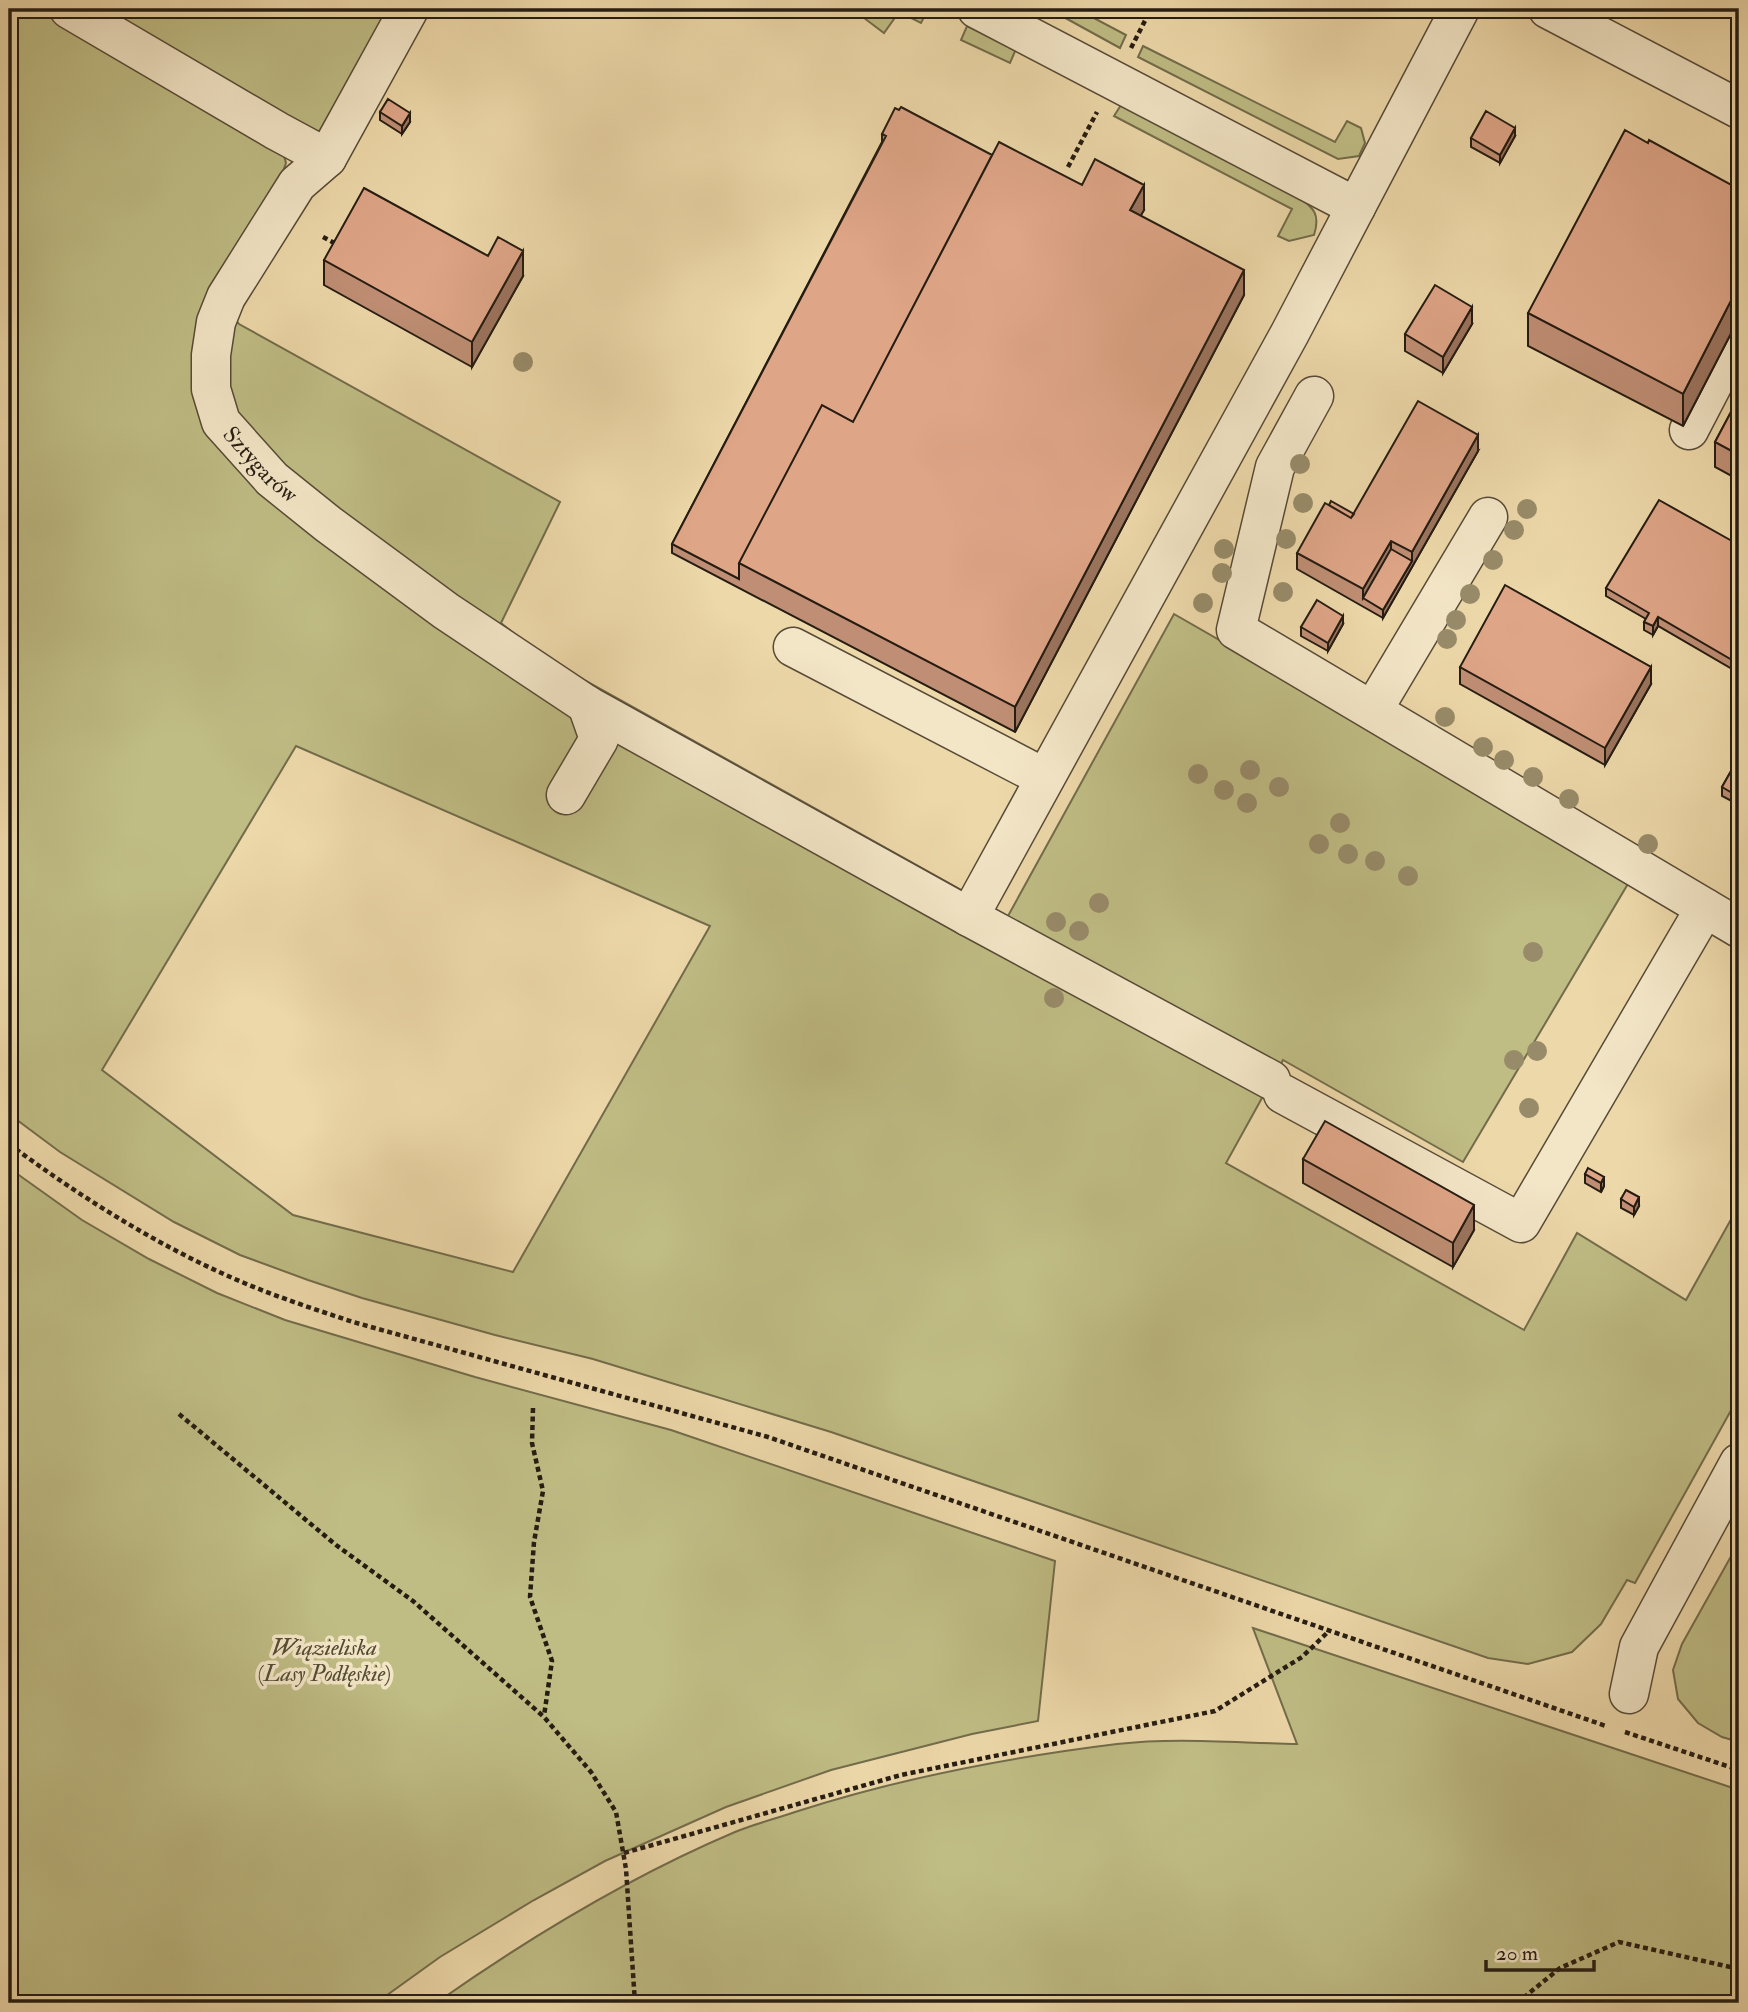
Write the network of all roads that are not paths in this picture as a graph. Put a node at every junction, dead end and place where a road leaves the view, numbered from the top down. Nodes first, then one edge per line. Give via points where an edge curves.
1 (69, 9) edge
2 (409, 9) edge
3 (977, 9) edge
4 (1460, 9) edge
5 (1548, 9) edge
6 (1739, 109) edge
7 (327, 158) junction
8 (1356, 207) junction
9 (1739, 334) edge
10 (1314, 396) dead end
11 (1689, 430) dead end
12 (1488, 517) dead end
13 (793, 647) dead end
14 (587, 705) junction
15 (1373, 710) junction
16 (1045, 778) junction
17 (566, 794) dead end
18 (1705, 908) junction
19 (969, 916) junction
20 (1739, 928) edge
21 (1739, 1464) edge
22 (1629, 1695) dead end

1 - 7 street
2 - 7 street, Sztygarów
3 - 8 street
4 - 8 street
5 - 6 street
7 - 14 street, Sztygarów via 297,184 226,297 211,355 211,389 221,422 272,479 328,523 446,611
8 - 16 street
9 - 11 street
10 - 15 street via 1275,467 1236,630
12 - 15 street
13 - 16 street
14 - 17 street via 600,739
14 - 19 street, Sztygarów
15 - 18 street
16 - 19 street
18 - 19 street, Sztygarów via 1521,1223
18 - 20 street
21 - 22 street via 1639,1647

